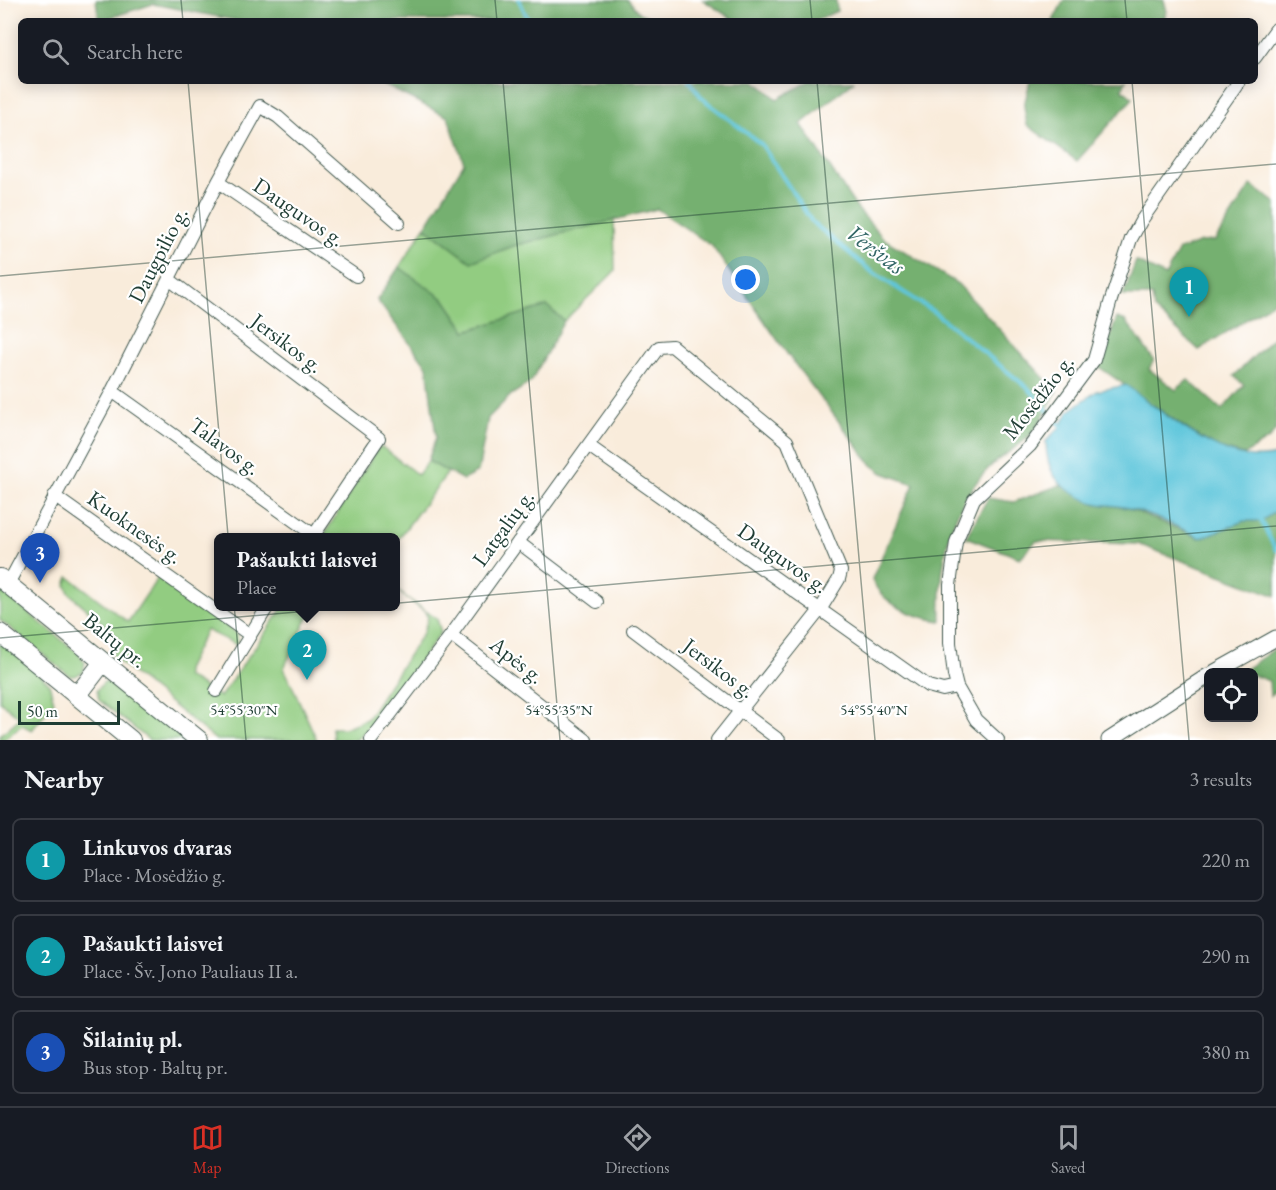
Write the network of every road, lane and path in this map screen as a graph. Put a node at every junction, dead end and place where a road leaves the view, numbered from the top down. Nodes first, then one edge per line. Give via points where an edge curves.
1 (1276, 29) edge
2 (1258, 54) edge
3 (1237, 84) edge
4 (218, 182) junction
5 (399, 223) dead end
6 (356, 276) dead end
7 (170, 280) junction
8 (112, 391) junction
9 (589, 446) junction
10 (54, 496) junction
11 (309, 533) edge
12 (315, 533) edge
13 (518, 542) junction
14 (4, 581) edge
15 (597, 602) dead end
16 (214, 609) edge
17 (820, 610) junction
18 (216, 611) edge
19 (265, 611) edge
20 (633, 630) dead end
21 (0, 633) edge
22 (250, 635) junction
23 (451, 636) junction
24 (1276, 638) edge
25 (103, 662) junction
26 (1222, 668) edge
27 (1204, 679) edge
28 (957, 687) junction
29 (216, 691) dead end
30 (77, 696) junction
31 (741, 711) junction
32 (131, 740) edge
33 (199, 740) edge
34 (371, 740) edge
35 (586, 740) edge
36 (717, 740) edge
37 (779, 740) edge
38 (998, 740) edge
39 (1109, 740) edge

1 - 2 street
3 - 28 street, Mosėdžio g. via 1136,230 1094,360 1050,423 974,499 956,542 950,585 950,643
4 - 5 street, Daugpilio g. via 260,106 278,117
4 - 6 street, Dauguvos g.
4 - 7 street, Daugpilio g.
7 - 8 street, Daugpilio g.
7 - 12 street, Jersikos g. via 379,438
8 - 10 street, Daugpilio g.
8 - 11 street, Talavos g.
9 - 13 street, Latgalių g.
9 - 17 street, Dauguvos g.
9 - 17 street, Latgalių g. via 659,347 672,346 787,441 839,562 839,579
10 - 14 street, Daugpilio g.
10 - 16 street, Kuoknesės g.
13 - 15 street
13 - 23 street, Latgalių g.
14 - 25 main road, Baltų pr.
17 - 28 street, Dauguvos g. via 928,686 944,690
17 - 31 street
18 - 22 street, Kuoknesės g.
19 - 22 street
20 - 31 street, Jersikos g.
21 - 30 main road
22 - 29 street
23 - 34 street, Latgalių g.
23 - 35 street, Apės g.
24 - 26 street
25 - 30 main road
25 - 33 main road, Baltų pr.
27 - 39 street
28 - 38 street, Mosėdžio g. via 976,720
30 - 32 main road
31 - 36 street
31 - 37 street, Jersikos g.

